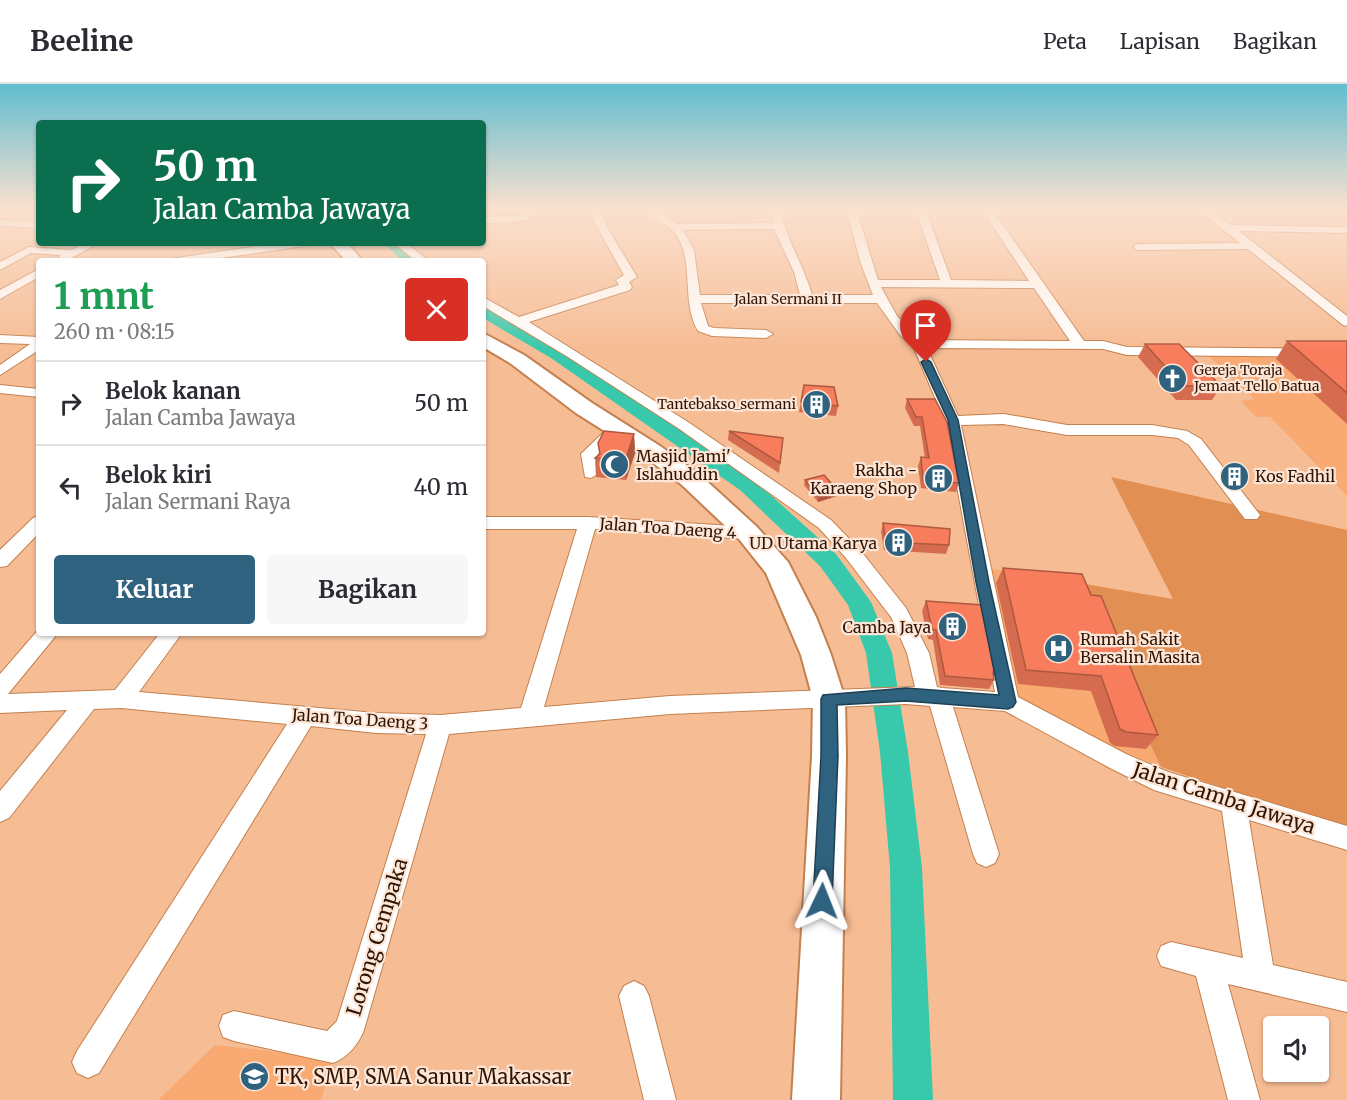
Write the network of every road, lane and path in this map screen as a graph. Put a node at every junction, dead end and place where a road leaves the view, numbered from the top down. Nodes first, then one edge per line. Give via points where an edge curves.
1 (20, 255) edge
2 (223, 255) edge
3 (618, 255) edge
4 (689, 255) edge
5 (792, 255) edge
6 (866, 255) edge
7 (937, 255) edge
8 (1017, 255) edge
9 (1262, 255) edge
10 (206, 258) edge
11 (0, 267) edge
12 (36, 274) edge
13 (875, 283) junction
14 (947, 285) junction
15 (1037, 285) junction
16 (0, 295) edge
17 (695, 299) junction
18 (881, 299) junction
19 (807, 300) junction
20 (486, 303) edge
21 (517, 322) junction
22 (1347, 322) edge
23 (766, 334) dead end
24 (0, 339) edge
25 (486, 341) edge
26 (36, 343) edge
27 (919, 344) junction
28 (36, 345) edge
29 (1080, 345) junction
30 (1347, 353) edge
31 (0, 371) edge
32 (0, 389) edge
33 (36, 393) edge
34 (953, 420) junction
35 (616, 428) junction
36 (591, 473) dead end
37 (1251, 515) dead end
38 (486, 523) edge
39 (588, 523) junction
40 (36, 525) edge
41 (748, 532) junction
42 (0, 561) edge
43 (45, 636) edge
44 (170, 636) edge
45 (0, 689) edge
46 (924, 696) junction
47 (121, 699) junction
48 (836, 699) junction
49 (87, 702) junction
50 (1008, 702) junction
51 (0, 704) edge
52 (305, 716) junction
53 (530, 716) junction
54 (440, 725) junction
55 (1234, 805) junction
56 (0, 810) edge
57 (1347, 838) edge
58 (986, 854) dead end
59 (1171, 956) dead end
60 (1208, 965) junction
61 (1260, 976) junction
62 (634, 996) dead end
63 (1347, 997) edge
64 (234, 1026) dead end
65 (88, 1062) dead end
66 (660, 1100) edge
67 (816, 1100) edge
68 (1244, 1100) edge

1 - 11 street
2 - 10 street
3 - 21 street via 631,277 622,280 626,287 623,289
4 - 17 street
5 - 19 street
6 - 13 street
7 - 14 street
8 - 15 street
9 - 22 street
12 - 16 street
13 - 14 street
13 - 18 street
14 - 15 street
15 - 29 street
17 - 19 street, Jalan Sermani II
17 - 23 street via 700,323 708,331
18 - 19 street, Jalan Sermani II
18 - 27 street via 907,337
20 - 21 street
21 - 46 street via 683,425 825,524 899,613 918,653
24 - 26 street
25 - 35 main road
27 - 29 street
27 - 34 street
28 - 31 street
29 - 30 street via 1127,351
32 - 33 street
34 - 37 street via 1004,419 1067,430 1182,434 1195,441
34 - 50 street
35 - 36 street via 590,453
35 - 41 main road via 691,480
38 - 39 street, Jalan Toa Daeng 4
39 - 41 street, Jalan Toa Daeng 4
39 - 53 street
40 - 42 street
41 - 48 main road via 778,569
43 - 45 street
44 - 47 street
46 - 48 street, Jalan Camba Jawaya
46 - 50 street, Jalan Camba Jawaya
46 - 58 street
47 - 49 street, Jalan Toa Daeng 3
47 - 52 street, Jalan Toa Daeng 3
48 - 53 street, Jalan Toa Daeng 3 via 670,705
48 - 67 main road via 830,756
49 - 51 street, Jalan Toa Daeng 3
49 - 56 street
50 - 55 street, Jalan Camba Jawaya via 1164,782
52 - 54 street, Jalan Toa Daeng 3
52 - 65 street
53 - 54 street, Jalan Toa Daeng 3
54 - 64 street, Lorong Cempaka via 349,1030 333,1048
55 - 57 street, Jalan Camba Jawaya
55 - 61 street
59 - 60 street
60 - 61 street
60 - 68 street
61 - 63 street
62 - 66 street

